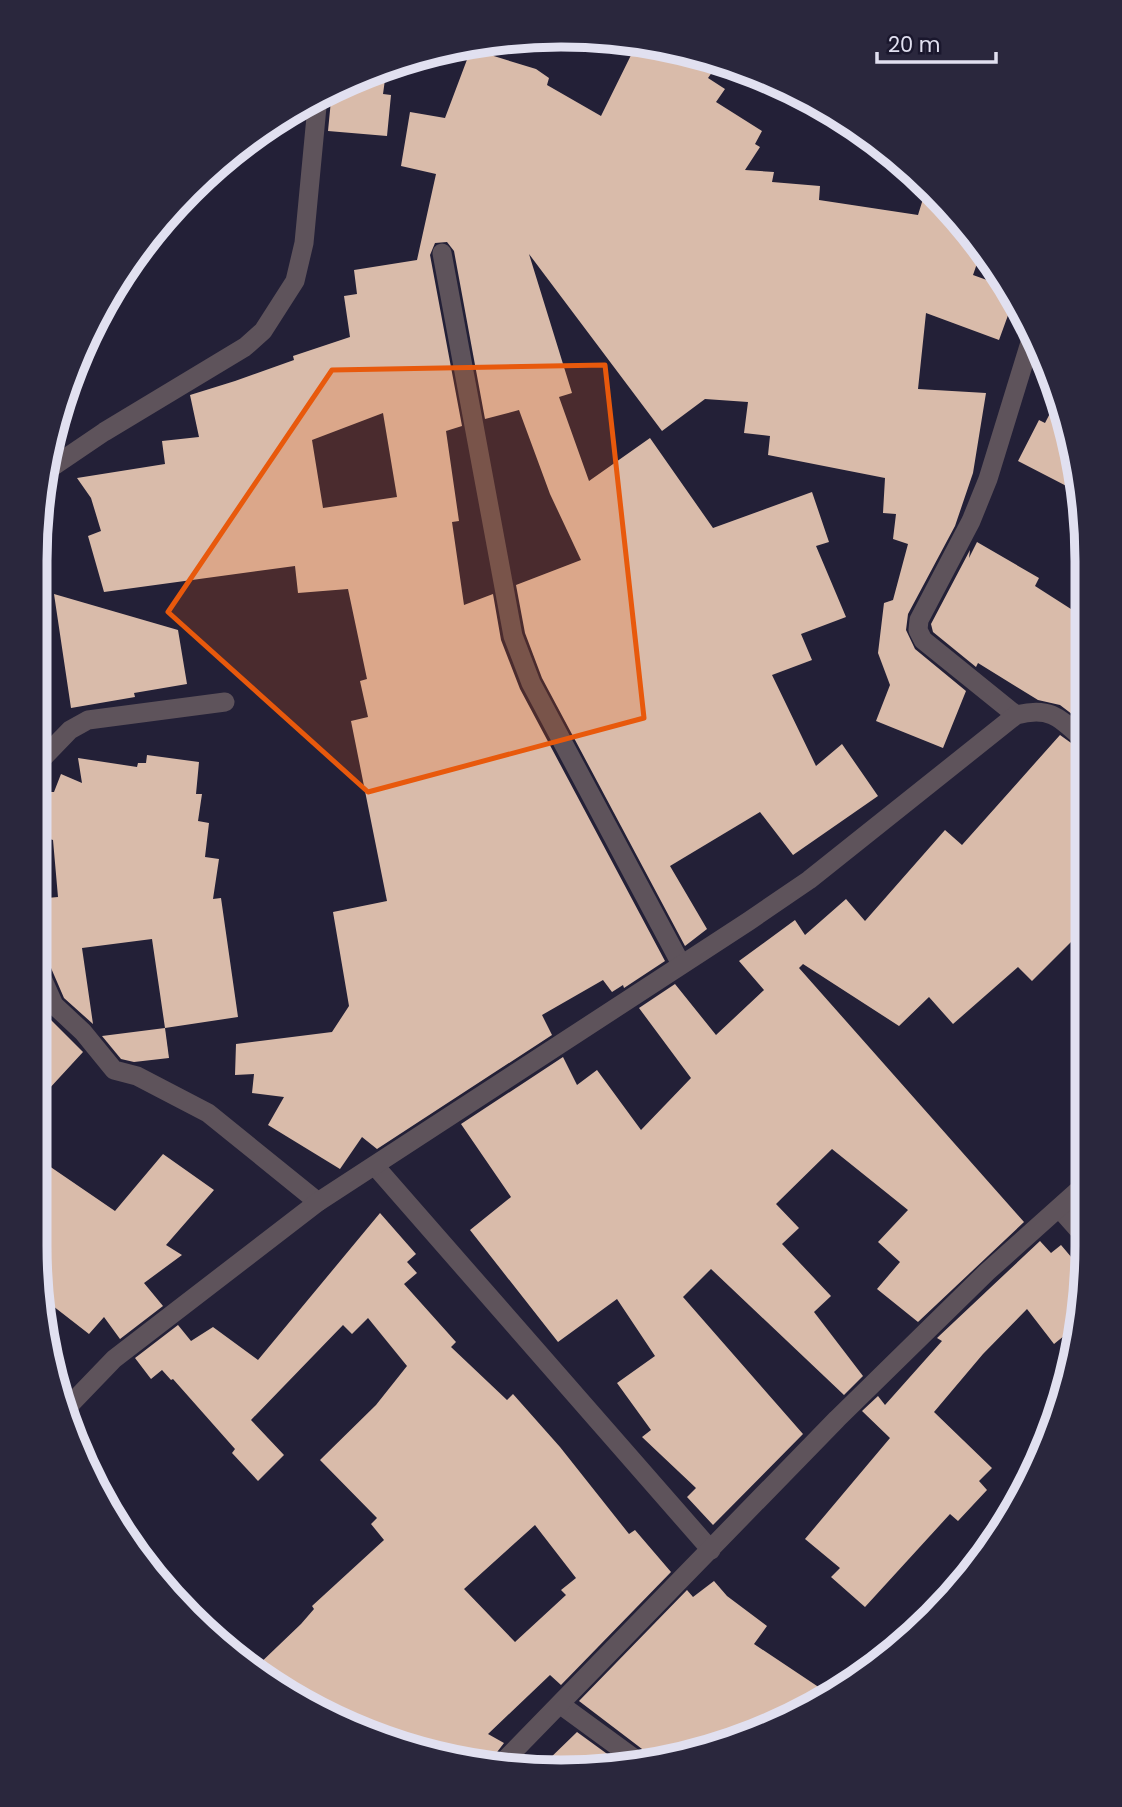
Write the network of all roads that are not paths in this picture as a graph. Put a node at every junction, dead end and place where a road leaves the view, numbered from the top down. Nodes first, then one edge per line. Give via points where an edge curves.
1 (317, 109) edge
2 (442, 253) dead end
3 (1028, 348) edge
4 (57, 464) edge
5 (225, 702) dead end
6 (1016, 715) junction
7 (1075, 732) edge
8 (47, 754) edge
9 (681, 964) junction
10 (47, 989) edge
11 (376, 1166) junction
12 (1075, 1193) edge
13 (318, 1202) junction
14 (1059, 1208) junction
15 (1075, 1226) edge
16 (72, 1402) edge
17 (710, 1550) junction
18 (561, 1705) junction
19 (629, 1755) edge
20 (508, 1757) edge

1 - 4 street via 304,243 295,281 282,306 245,347
2 - 9 street via 513,636 531,683
3 - 6 street via 988,479 918,630 923,640
5 - 8 street via 88,720 70,730
6 - 7 street via 1043,711 1058,716
6 - 9 street via 809,880
9 - 11 street
10 - 13 street via 54,1004 114,1070 137,1076 208,1113
11 - 13 street
11 - 17 street
12 - 14 street
13 - 16 street via 114,1359
14 - 15 street
14 - 17 street via 987,1272
17 - 18 street
18 - 19 street
18 - 20 street

